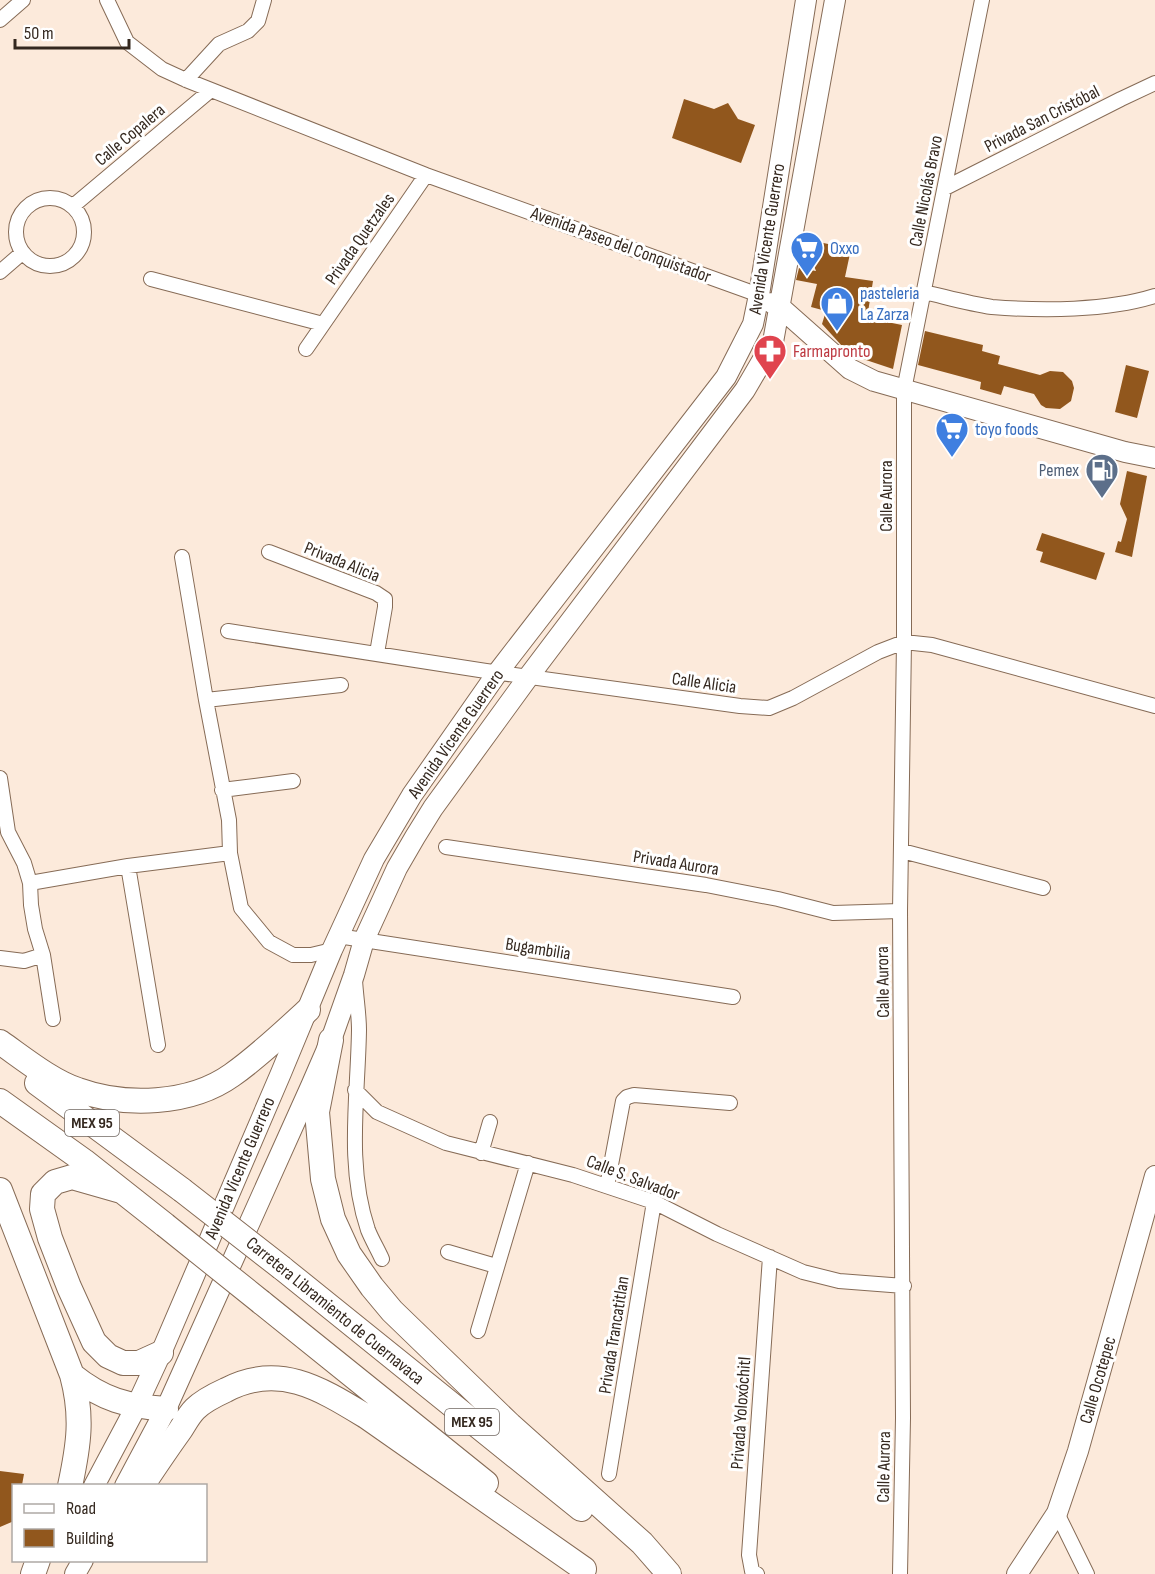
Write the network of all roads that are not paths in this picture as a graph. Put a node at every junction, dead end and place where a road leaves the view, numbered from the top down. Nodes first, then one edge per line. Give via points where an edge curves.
1 (23, 0) edge
2 (106, 0) edge
3 (264, 0) edge
4 (806, 0) edge
5 (835, 0) edge
6 (982, 0) edge
7 (0, 20) edge
8 (186, 80) junction
9 (1155, 83) edge
10 (211, 90) junction
11 (426, 175) junction
12 (945, 188) junction
13 (73, 206) junction
14 (22, 253) junction
15 (0, 272) edge
16 (151, 279) dead end
17 (924, 292) junction
18 (759, 295) junction
19 (1155, 296) edge
20 (780, 307) junction
21 (323, 324) junction
22 (306, 349) dead end
23 (904, 390) junction
24 (1155, 458) edge
25 (268, 552) dead end
26 (182, 557) dead end
27 (228, 631) dead end
28 (904, 642) junction
29 (378, 653) junction
30 (498, 672) junction
31 (529, 676) junction
32 (341, 685) dead end
33 (206, 700) junction
34 (1155, 706) edge
35 (0, 778) edge
36 (293, 781) dead end
37 (222, 790) junction
38 (4, 833) edge
39 (446, 847) dead end
40 (902, 851) junction
41 (230, 853) junction
42 (128, 866) junction
43 (30, 883) junction
44 (1043, 888) dead end
45 (900, 911) junction
46 (364, 940) junction
47 (335, 943) junction
48 (43, 955) junction
49 (0, 958) edge
50 (354, 975) junction
51 (733, 997) dead end
52 (308, 1010) junction
53 (52, 1019) dead end
54 (331, 1040) junction
55 (0, 1042) edge
56 (158, 1045) dead end
57 (0, 1057) edge
58 (281, 1073) junction
59 (311, 1086) junction
60 (355, 1090) junction
61 (0, 1101) edge
62 (730, 1103) dead end
63 (490, 1122) dead end
64 (481, 1153) junction
65 (528, 1163) junction
66 (1155, 1176) edge
67 (607, 1186) junction
68 (0, 1190) edge
69 (121, 1191) junction
70 (654, 1202) junction
71 (448, 1252) dead end
72 (770, 1257) junction
73 (382, 1259) dead end
74 (496, 1266) junction
75 (904, 1286) junction
76 (478, 1331) dead end
77 (161, 1353) junction
78 (72, 1375) junction
79 (136, 1407) junction
80 (166, 1409) junction
81 (609, 1474) dead end
82 (70, 1484) edge
83 (95, 1484) edge
84 (126, 1484) edge
85 (143, 1484) edge
86 (1057, 1513) junction
87 (587, 1571) edge
88 (754, 1572) edge
89 (663, 1574) edge
90 (669, 1574) edge
91 (900, 1574) edge
92 (1017, 1574) edge
93 (1087, 1574) edge

1 - 7 street
2 - 8 street, Avenida Paseo del Conquistador via 127,42 162,69
3 - 8 street via 258,21 248,31 219,44
4 - 18 main road, Avenida Vicente Guerrero
5 - 20 main road, Avenida Vicente Guerrero
6 - 12 street, Calle Nicolás Bravo
8 - 10 street, Avenida Paseo del Conquistador
9 - 12 street, Privada San Cristóbal
10 - 11 street, Avenida Paseo del Conquistador
10 - 13 street, Calle Copalera
11 - 18 street, Avenida Paseo del Conquistador
11 - 21 street, Privada Quetzales
12 - 17 street, Calle Nicolás Bravo
13 - 14 street via 52,198 41,199 23,211 16,232
13 - 14 street via 84,232 82,246 74,258 61,265 47,266
14 - 15 street
16 - 21 street
17 - 19 street via 991,306 1069,309
17 - 23 street, Calle Nicolás Bravo
18 - 20 main road, Avenida Paseo del Conquistador
18 - 30 main road, Avenida Vicente Guerrero via 753,324 726,377
20 - 23 main road, Avenida Paseo del Conquistador via 850,369
20 - 31 main road, Avenida Vicente Guerrero via 773,342 744,390
21 - 22 street, Privada Quetzales
23 - 24 main road, Avenida Paseo del Conquistador
23 - 28 street, Calle Aurora
25 - 29 street, Privada Alicia via 385,599
26 - 33 street, Bugambilia
27 - 29 street, Calle Alicia
28 - 31 street, Calle Alicia via 769,708
28 - 34 street, Calle Alicia via 932,645
28 - 40 street, Calle Aurora
29 - 30 street, Calle Alicia
30 - 31 street, Calle Alicia
30 - 47 main road, Avenida Vicente Guerrero via 412,795 374,859
31 - 46 main road, Avenida Vicente Guerrero via 433,808 397,868
32 - 33 street
33 - 37 street, Bugambilia
35 - 38 street
36 - 37 street
37 - 41 street, Bugambilia via 229,820
38 - 43 street via 24,863
39 - 45 street, Privada Aurora via 706,885 833,913
40 - 44 street
40 - 45 street, Calle Aurora
41 - 42 street
41 - 47 street, Bugambilia via 241,908 269,942 293,955 311,956
42 - 43 street
42 - 56 street
43 - 48 street via 35,929
45 - 75 street, Calle Aurora
46 - 47 street, Bugambilia
46 - 50 main road, Avenida Vicente Guerrero
46 - 51 street, Bugambilia
47 - 52 main road, Avenida Vicente Guerrero
48 - 49 street via 24,961
48 - 53 street
50 - 54 main road, Avenida Vicente Guerrero
50 - 60 street via 359,1029
52 - 55 highway via 230,1077 157,1102 109,1099 76,1090
52 - 58 main road, Avenida Vicente Guerrero
54 - 59 main road, Avenida Vicente Guerrero
54 - 90 highway via 317,1112 322,1179 333,1219 349,1254 392,1311 510,1425 642,1543
57 - 89 highway, Carretera Libramiento de Cuernavaca / MEX 95, bridge via 182,1190
58 - 59 main road
58 - 77 main road, Avenida Vicente Guerrero
59 - 80 main road, Avenida Vicente Guerrero
60 - 64 street, Calle S. Salvador via 377,1112 446,1143
60 - 73 street via 354,1161 369,1231
61 - 69 highway, MEX 95
62 - 67 street via 627,1097 623,1101
63 - 64 street
64 - 65 street, Calle S. Salvador
65 - 67 street, Calle S. Salvador
65 - 74 street
66 - 86 main road, Calle Ocotepec
67 - 70 street, Calle S. Salvador
68 - 78 highway
69 - 77 highway via 72,1177 55,1182 43,1194 42,1209 94,1342 108,1356 123,1363 139,1363
69 - 87 highway, MEX 95, bridge via 474,1473
70 - 72 street, Calle S. Salvador
70 - 81 street, Privada Trancatitlan
71 - 74 street
72 - 75 street, Calle S. Salvador via 803,1272 839,1281
72 - 88 street, Privada Yoloxóchitl via 749,1555
74 - 76 street
75 - 91 street, Calle Aurora
77 - 79 main road, Avenida Vicente Guerrero
78 - 79 highway via 112,1400
78 - 82 highway via 79,1401 79,1429
79 - 80 highway
79 - 83 main road, Avenida Vicente Guerrero
80 - 84 main road, Avenida Vicente Guerrero
85 - 87 highway via 194,1410 235,1385 256,1378 286,1378 334,1396 367,1417
86 - 92 main road, Calle Ocotepec
86 - 93 street

